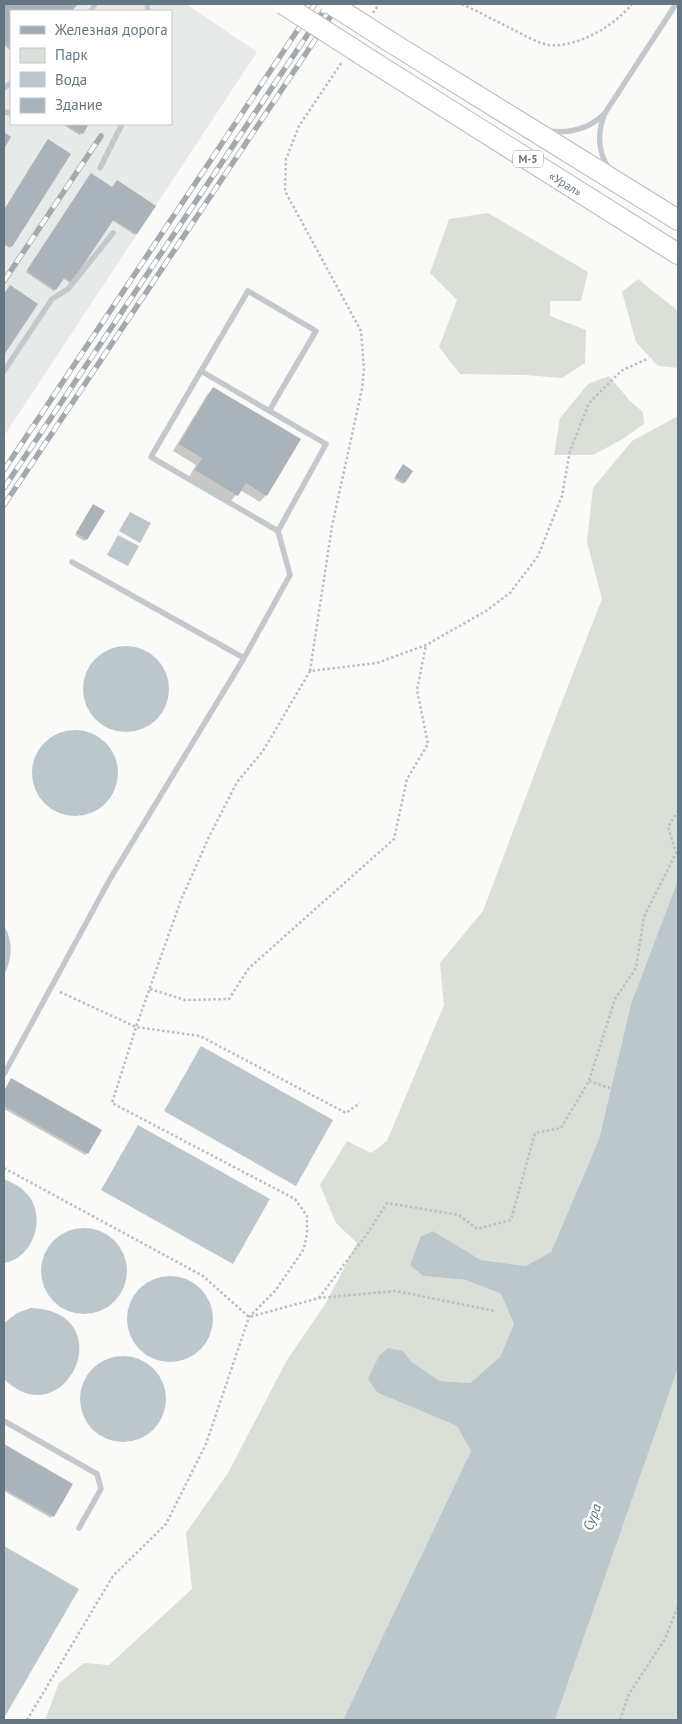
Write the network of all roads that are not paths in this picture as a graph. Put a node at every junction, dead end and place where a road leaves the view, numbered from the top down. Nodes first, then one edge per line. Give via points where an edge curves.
1 (283, 4) edge
2 (331, 4) edge
3 (676, 4) edge
4 (605, 114) junction
5 (122, 125) edge
6 (527, 126) junction
7 (100, 168) dead end
8 (626, 188) junction
9 (678, 220) edge
10 (113, 233) dead end
11 (678, 254) edge
12 (4, 371) edge
13 (201, 371) junction
14 (269, 411) junction
15 (278, 531) junction
16 (72, 562) dead end
17 (244, 658) junction
18 (4, 1074) edge
19 (4, 1421) edge
20 (79, 1528) dead end

1 - 11 highway, «Урал» / М-5, bridge
2 - 6 highway, М-5, bridge
3 - 4 lane
4 - 6 lane via 590,126 569,132
4 - 8 lane via 600,130 604,160
5 - 7 lane
6 - 8 highway, М-5
8 - 9 highway, М-5
10 - 12 lane via 68,290 52,299
13 - 14 lane
13 - 14 lane via 248,291 316,331
13 - 15 lane via 151,457
14 - 15 lane via 326,444
15 - 17 lane via 290,575
16 - 17 lane
17 - 18 lane via 110,879
19 - 20 lane via 97,1474 101,1489

